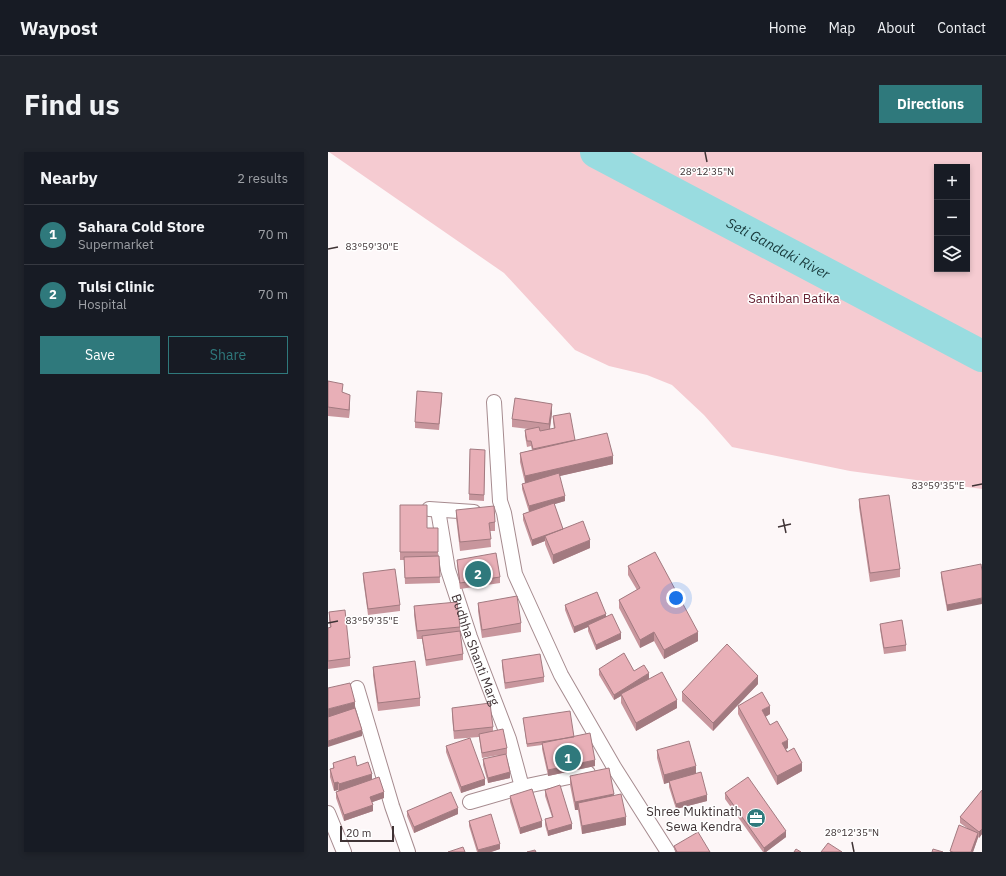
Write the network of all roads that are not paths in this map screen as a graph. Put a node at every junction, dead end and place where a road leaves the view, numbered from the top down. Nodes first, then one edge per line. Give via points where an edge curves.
1 (494, 402) dead end
2 (417, 509) edge
3 (438, 510) junction
4 (504, 513) junction
5 (357, 688) dead end
6 (614, 767) junction
7 (522, 787) junction
8 (470, 802) dead end
9 (328, 813) edge
10 (344, 852) edge
11 (408, 852) edge
12 (668, 852) edge

1 - 4 street via 500,501
2 - 3 street
3 - 4 street
3 - 7 street, Budhha Shanti Marg via 448,570 470,637 509,738
4 - 6 street via 515,574 561,675
5 - 11 street
6 - 7 street
6 - 12 street
7 - 8 street
9 - 10 street

